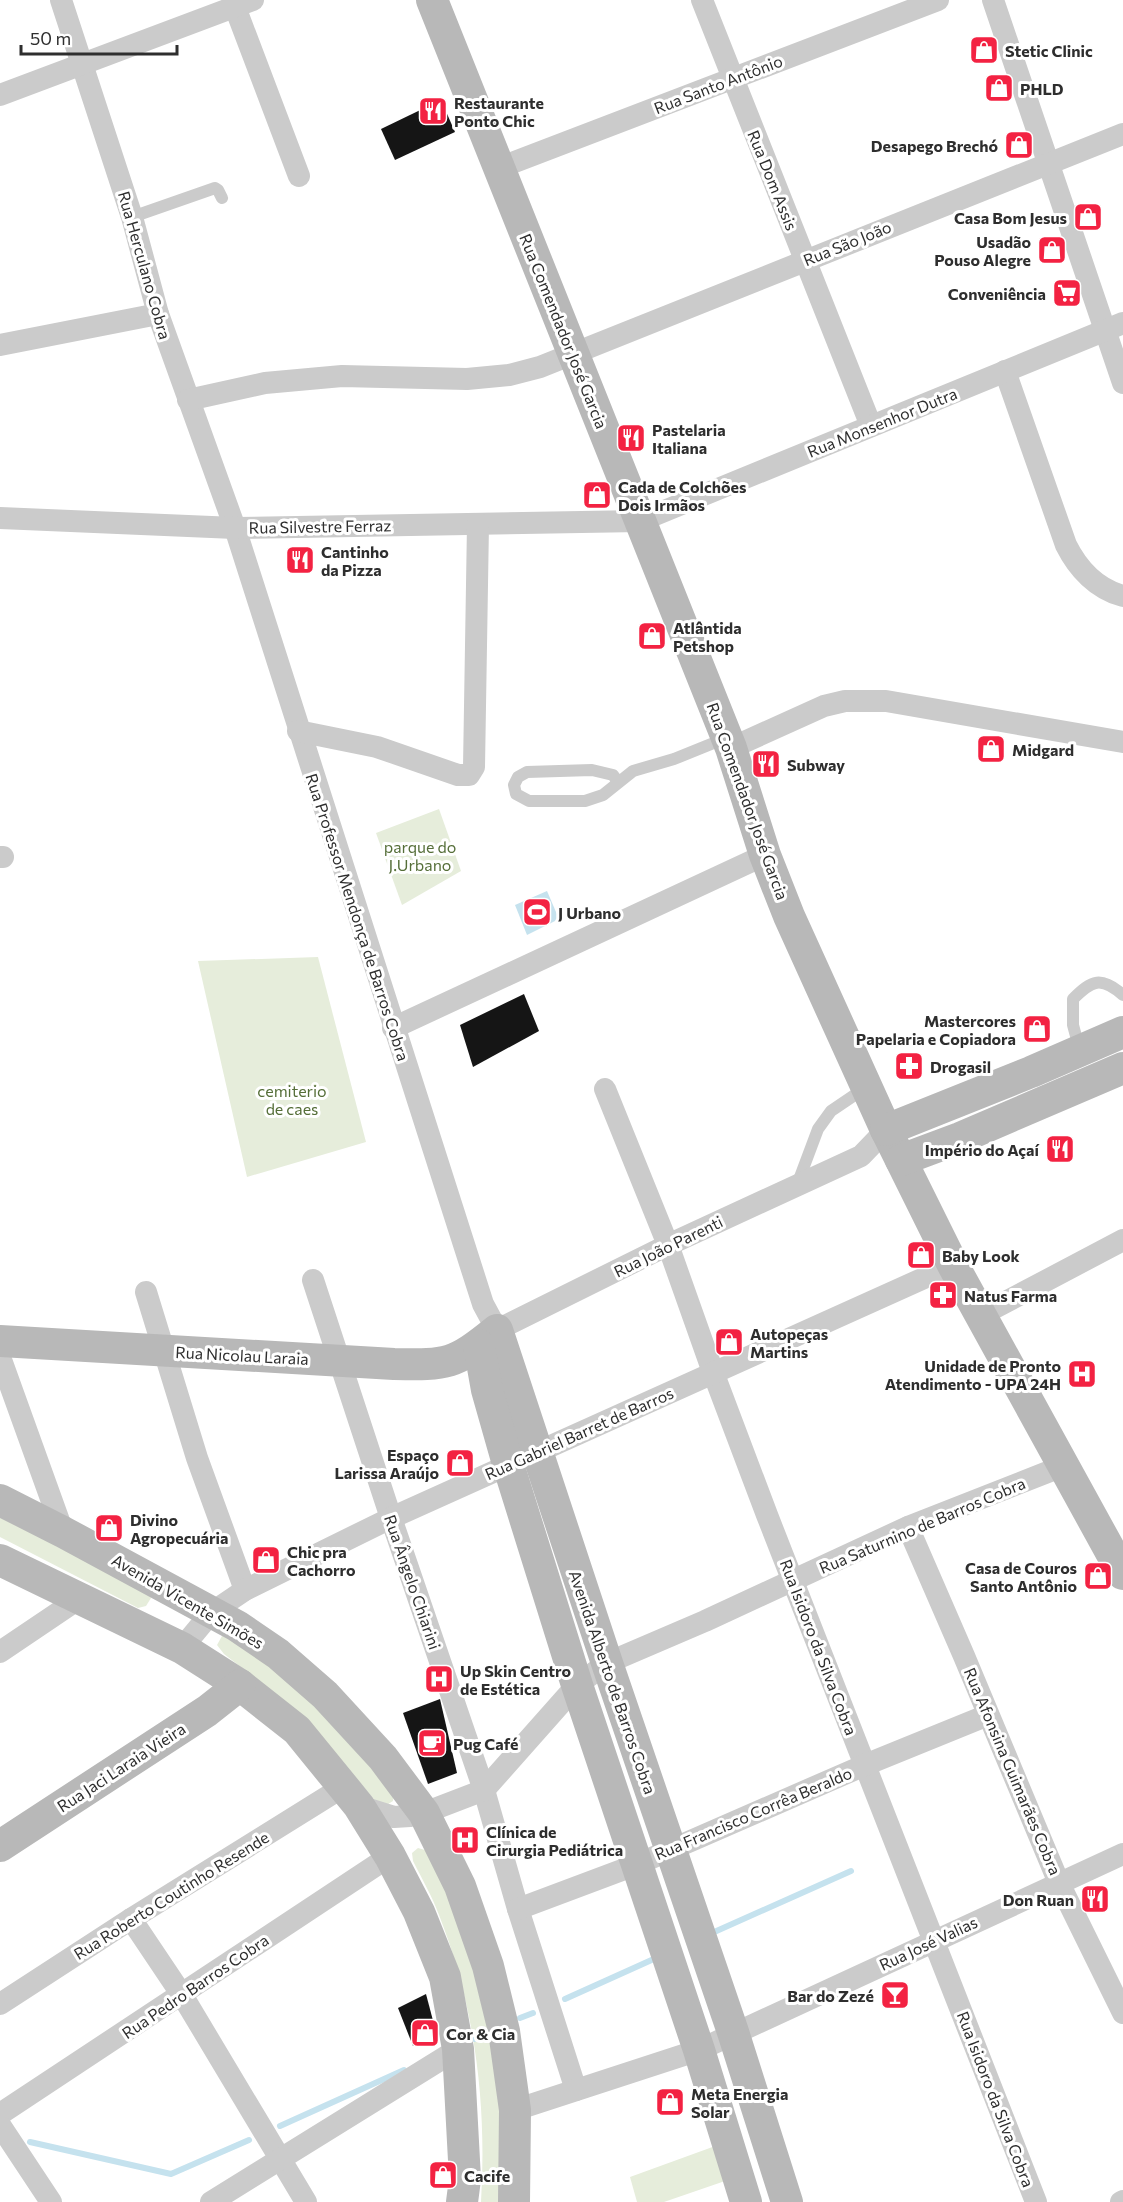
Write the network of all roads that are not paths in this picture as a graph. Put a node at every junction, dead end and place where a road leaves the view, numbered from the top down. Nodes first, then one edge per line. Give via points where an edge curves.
1 (61, 0) edge
2 (432, 0) edge
3 (702, 0) edge
4 (938, 0) edge
5 (993, 0) edge
6 (244, 3) edge
7 (82, 64) junction
8 (733, 79) junction
9 (0, 94) edge
10 (1123, 134) edge
11 (1048, 164) junction
12 (499, 168) junction
13 (299, 176) dead end
14 (222, 198) dead end
15 (132, 218) junction
16 (805, 260) junction
17 (158, 314) junction
18 (1114, 327) edge
19 (0, 345) edge
20 (572, 353) junction
21 (1005, 371) junction
22 (1123, 383) edge
23 (188, 400) junction
24 (871, 426) junction
25 (0, 518) edge
26 (640, 521) junction
27 (478, 524) junction
28 (234, 528) junction
29 (1123, 596) edge
30 (298, 731) junction
31 (1123, 742) edge
32 (729, 743) junction
33 (618, 782) junction
34 (765, 855) junction
35 (1123, 995) edge
36 (393, 1028) junction
37 (1123, 1032) edge
38 (1080, 1051) junction
39 (1123, 1068) edge
40 (866, 1087) junction
41 (606, 1089) dead end
42 (886, 1130) junction
43 (861, 1156) junction
44 (901, 1160) junction
45 (796, 1185) junction
46 (1123, 1240) edge
47 (668, 1245) junction
48 (953, 1265) junction
49 (313, 1280) dead end
50 (146, 1292) dead end
51 (981, 1315) junction
52 (486, 1326) junction
53 (0, 1341) edge
54 (164, 1351) junction
55 (0, 1357) edge
56 (338, 1360) junction
57 (713, 1372) junction
58 (522, 1458) junction
59 (1063, 1466) junction
60 (0, 1500) edge
61 (391, 1518) junction
62 (908, 1527) junction
63 (63, 1532) junction
64 (0, 1560) edge
65 (1123, 1574) edge
66 (792, 1579) junction
67 (245, 1590) junction
68 (80, 1598) junction
69 (211, 1613) junction
70 (182, 1648) junction
71 (0, 1652) edge
72 (607, 1663) junction
73 (240, 1685) junction
74 (577, 1685) junction
75 (988, 1715) junction
76 (865, 1765) junction
77 (484, 1790) junction
78 (351, 1797) junction
79 (424, 1813) junction
80 (0, 1846) edge
81 (669, 1848) junction
82 (1123, 1854) edge
83 (390, 1856) junction
84 (638, 1864) junction
85 (1059, 1883) junction
86 (518, 1909) junction
87 (131, 1919) junction
88 (934, 1940) junction
89 (182, 1995) junction
90 (0, 2004) edge
91 (1123, 2013) edge
92 (733, 2032) junction
93 (458, 2049) junction
94 (699, 2050) junction
95 (576, 2090) junction
96 (514, 2110) junction
97 (0, 2114) edge
98 (0, 2125) edge
99 (280, 2159) junction
100 (51, 2202) edge
101 (211, 2202) edge
102 (306, 2202) edge
103 (462, 2202) edge
104 (514, 2202) edge
105 (746, 2202) edge
106 (787, 2202) edge
107 (1036, 2202) edge

1 - 7 street, Rua Herculano Cobra
2 - 12 street, Rua Comendador José Garcia
3 - 8 street, Rua Dom Assis
4 - 8 street, Rua Santo Antônio
5 - 11 street
6 - 7 street
6 - 13 street
7 - 9 street
7 - 15 street, Rua Herculano Cobra
8 - 12 street, Rua Santo Antônio
8 - 16 street, Rua Dom Assis
10 - 11 street, Rua São João
11 - 16 street, Rua São João
11 - 18 street
12 - 20 street, Rua Comendador José Garcia
14 - 15 lane via 215,188
15 - 17 street, Rua Herculano Cobra
16 - 20 street, Rua São João
16 - 24 street, Rua Dom Assis
17 - 19 street
17 - 23 street, Rua Herculano Cobra
18 - 21 street, Rua Monsenhor Dutra
18 - 22 street
20 - 23 street, Rua São João via 509,375 467,379 342,376 265,384
20 - 26 street, Rua Comendador José Garcia
21 - 24 street, Rua Monsenhor Dutra
21 - 29 street via 1076,565 1098,584
23 - 28 street, Rua Herculano Cobra
24 - 26 street, Rua Monsenhor Dutra
25 - 28 street, Rua Silvestre Ferraz
26 - 27 street, Rua Silvestre Ferraz
26 - 32 street, Rua Comendador José Garcia
27 - 28 street, Rua Silvestre Ferraz
27 - 30 street via 474,767 469,775 458,775 377,747
28 - 30 street, Rua Professor Mendonça de Barros Cobra
30 - 36 street, Rua Professor Mendonça de Barros Cobra
31 - 32 street via 886,701 845,700
32 - 33 lane via 633,771
32 - 34 street, Rua Comendador José Garcia
33 - 33 lane via 603,795 585,801 529,801 516,794 514,785 526,772 592,770 613,775
34 - 36 street
34 - 40 street, Rua Comendador José Garcia
35 - 38 lane via 1102,982 1088,984 1073,999 1073,1025
36 - 52 street, Rua Professor Mendonça de Barros Cobra
37 - 38 street
38 - 42 street
39 - 44 street
40 - 42 street, Rua Comendador José Garcia
40 - 45 lane via 831,1111 818,1129
41 - 47 street, Rua Isidoro da Silva Cobra
42 - 43 street, Rua João Parenti
42 - 44 street, Rua Comendador José Garcia
43 - 44 street, Rua João Parenti
43 - 45 street, Rua João Parenti
44 - 48 street, Rua Comendador José Garcia
45 - 47 street, Rua João Parenti
46 - 51 street
47 - 52 street, Rua João Parenti
47 - 57 street, Rua Isidoro da Silva Cobra
48 - 51 street, Rua Comendador José Garcia
48 - 57 street, Rua Gabriel Barret de Barros
49 - 56 street, Rua Ângelo Chiarini
50 - 54 street
51 - 59 street, Rua Comendador José Garcia
52 - 56 street, Rua Nicolau Laraia via 454,1360 439,1365
52 - 58 street, Avenida Alberto de Barros Cobra via 487,1390
53 - 54 street, Rua Nicolau Laraia
54 - 56 street, Rua Nicolau Laraia
54 - 67 street via 197,1458
55 - 63 street
56 - 61 street, Rua Ângelo Chiarini
57 - 58 street, Rua Gabriel Barret de Barros
57 - 66 street, Rua Isidoro da Silva Cobra
58 - 61 street, Rua Gabriel Barret de Barros
58 - 72 street, Avenida Alberto de Barros Cobra
58 - 74 street, Avenida Alberto de Barros Cobra
59 - 62 street, Rua Saturnino de Barros Cobra
59 - 65 street, Rua Comendador José Garcia
60 - 63 street, Avenida Vicente Simões
61 - 67 street, Rua Gabriel Barret de Barros
61 - 77 street, Rua Ângelo Chiarini
62 - 66 street, Rua Saturnino de Barros Cobra
62 - 75 street, Rua Afonsina Guimarães Cobra
63 - 69 street, Avenida Vicente Simões
64 - 68 street
66 - 72 street, Rua Saturnino de Barros Cobra
66 - 76 street, Rua Isidoro da Silva Cobra
67 - 69 street, Rua Gabriel Barret de Barros
68 - 70 street
68 - 71 street
69 - 70 street, Rua Gabriel Barret de Barros
69 - 79 street, Avenida Vicente Simões via 278,1654 326,1695 383,1758
70 - 73 street
72 - 74 street, Rua Saturnino de Barros Cobra
72 - 81 street, Avenida Alberto de Barros Cobra
73 - 78 street via 297,1730
73 - 80 street, Rua Jaci Laraia Vieira via 207,1711
74 - 77 street, Rua Saturnino de Barros Cobra
74 - 84 street, Avenida Alberto de Barros Cobra
75 - 76 street, Rua Francisco Corrêa Beraldo
75 - 85 street, Rua Afonsina Guimarães Cobra
76 - 81 street, Rua Francisco Corrêa Beraldo
76 - 88 street, Rua Isidoro da Silva Cobra
77 - 79 street, Rua Saturnino de Barros Cobra
77 - 86 street, Rua Ângelo Chiarini
78 - 79 street via 394,1817
78 - 83 street
78 - 87 street, Rua Roberto Coutinho Resende
79 - 96 street, Avenida Vicente Simões via 460,1886 488,1966 504,2031
81 - 84 street, Rua Francisco Corrêa Beraldo
81 - 92 street, Avenida Alberto de Barros Cobra
82 - 85 street, Rua José Valias
83 - 89 street, Rua Pedro Barros Cobra
83 - 93 street via 419,1912 445,1977
84 - 86 street, Rua Francisco Corrêa Beraldo
84 - 94 street, Avenida Alberto de Barros Cobra
85 - 88 street, Rua José Valias
85 - 91 street, Rua Afonsina Guimarães Cobra
86 - 95 street, Rua Ângelo Chiarini
87 - 89 street
87 - 90 street, Rua Roberto Coutinho Resende
88 - 92 street, Rua José Valias
88 - 107 street, Rua Isidoro da Silva Cobra
89 - 97 street, Rua Pedro Barros Cobra
89 - 99 street
92 - 94 street
92 - 106 street, Avenida Alberto de Barros Cobra
93 - 99 street
93 - 103 street via 465,2179
94 - 95 street
94 - 105 street, Avenida Alberto de Barros Cobra
95 - 96 street
96 - 104 street, Avenida Vicente Simões
98 - 100 street
99 - 101 street
99 - 102 street

